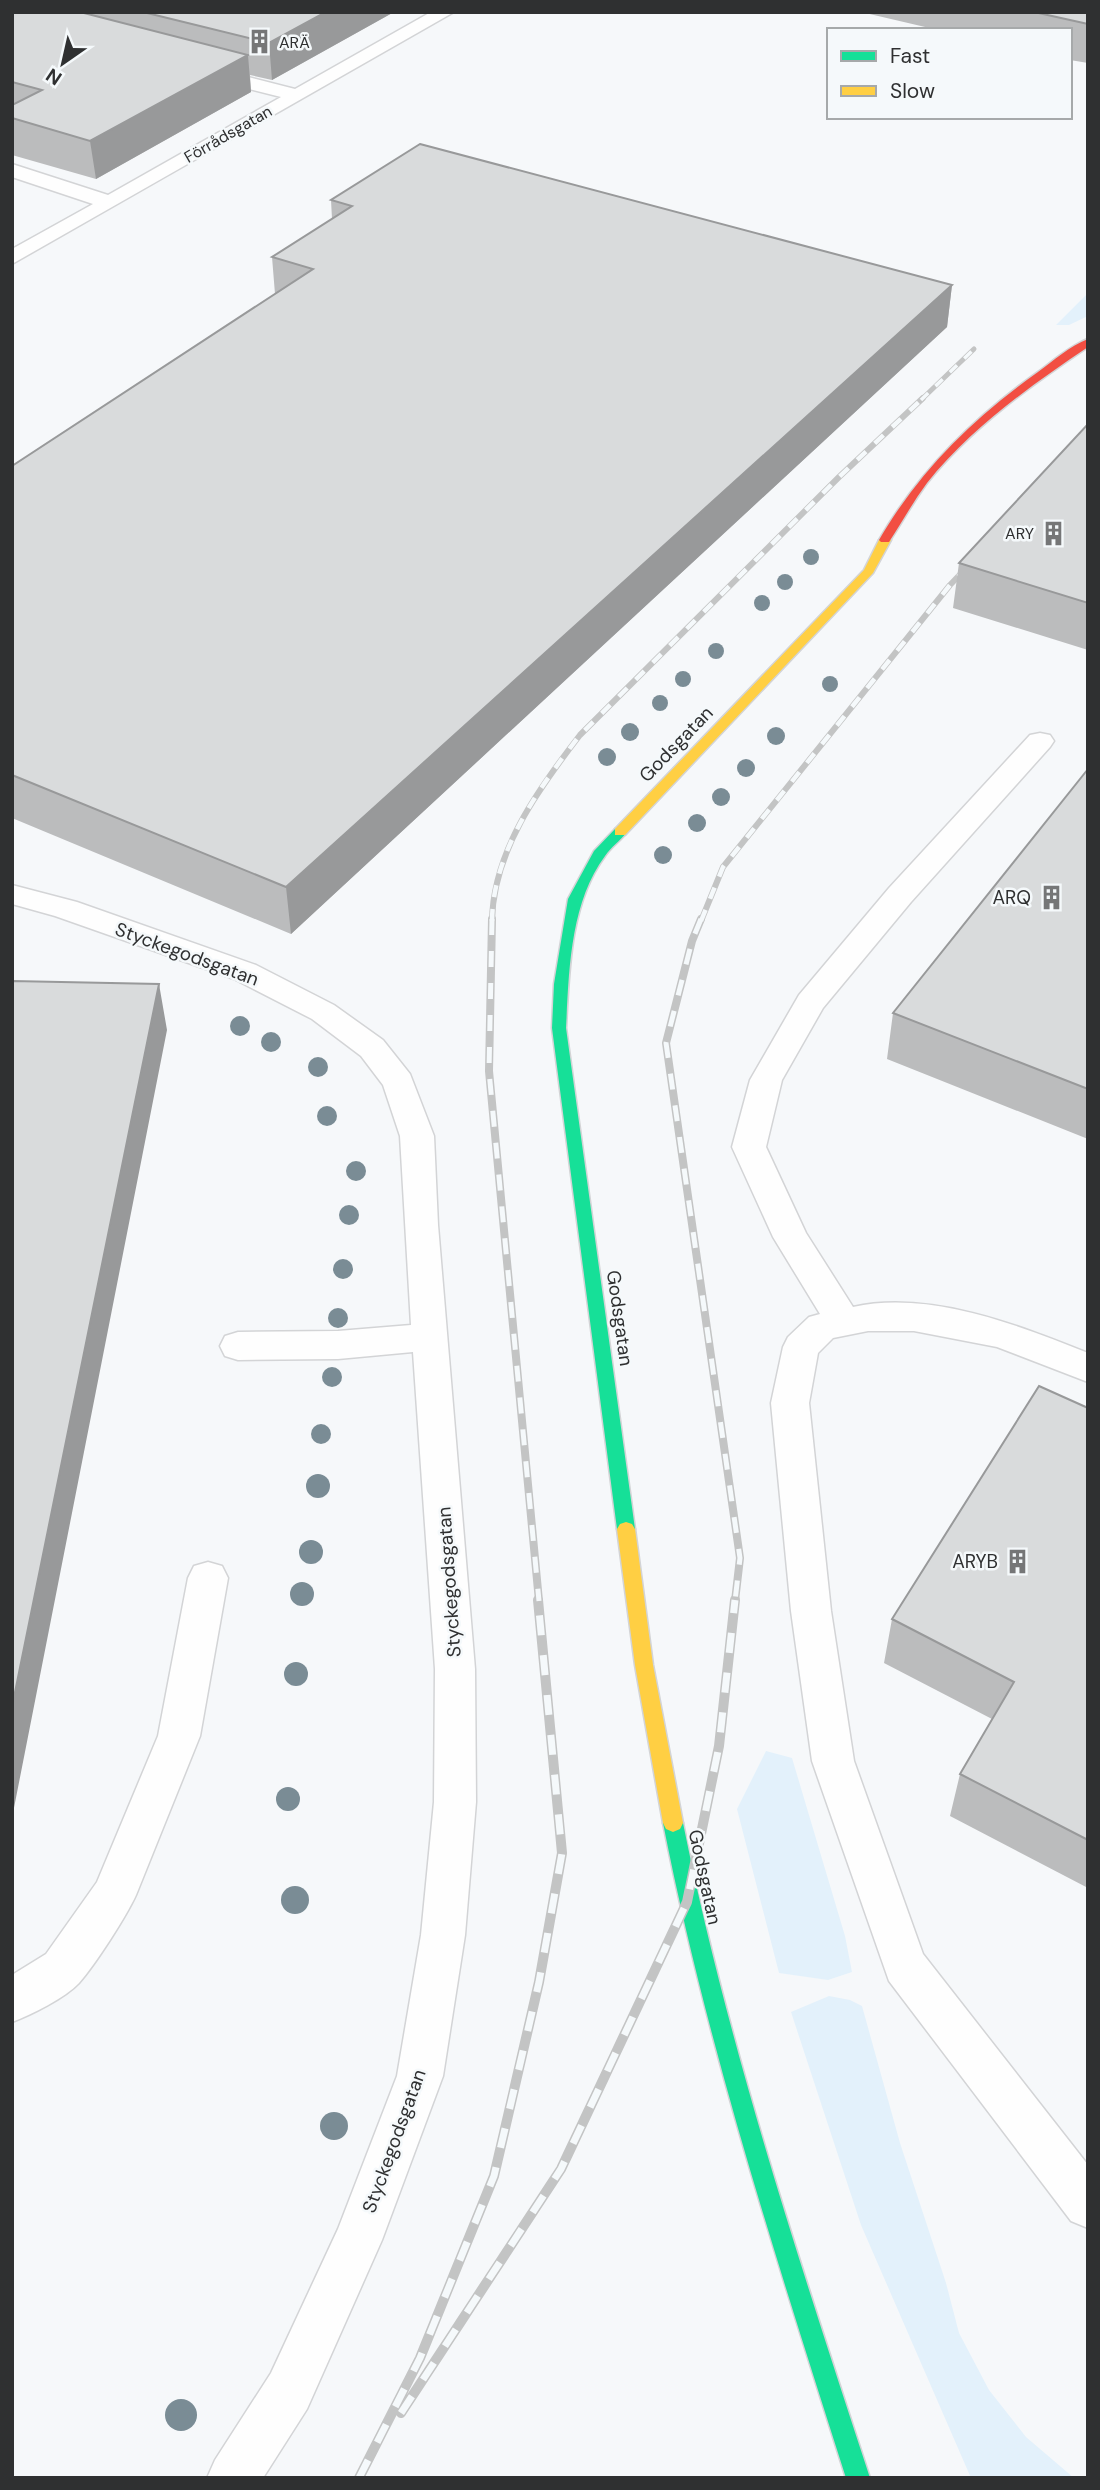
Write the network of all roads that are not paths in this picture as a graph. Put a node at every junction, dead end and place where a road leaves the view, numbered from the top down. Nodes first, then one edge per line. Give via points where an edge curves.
1 (445, 12) edge
2 (187, 67) edge
3 (295, 95) junction
4 (12, 170) edge
5 (108, 202) junction
6 (12, 258) edge
7 (1088, 342) edge
8 (1040, 741) dead end
9 (12, 894) edge
10 (844, 1322) junction
11 (431, 1337) junction
12 (238, 1346) dead end
13 (1088, 1368) edge
14 (208, 1578) dead end
15 (12, 2001) edge
16 (1088, 2204) edge
17 (233, 2478) edge
18 (858, 2478) edge

1 - 3 lane, Förrådsgatan
2 - 3 lane
3 - 5 lane, Förrådsgatan
4 - 5 lane
5 - 6 lane, Förrådsgatan
7 - 18 street, Godsgatan via 1018,389 930,472 900,510 869,571 599,855 575,899 561,984 559,1028 644,1665 687,1902 743,2119
8 - 10 lane via 810,1002 766,1080 749,1147 790,1237
9 - 11 lane, Styckegodsgatan via 245,972 323,1012 372,1048 398,1082 417,1136
10 - 13 lane via 914,1317 1002,1334
10 - 16 lane via 822,1326 801,1347 790,1404 811,1611 833,1761 905,1966
11 - 12 lane via 338,1345
11 - 17 lane, Styckegodsgatan via 455,1669 455,1802 443,1935 420,2076 358,2240 289,2390
14 - 15 lane via 178,1736 114,1895 62,1969

